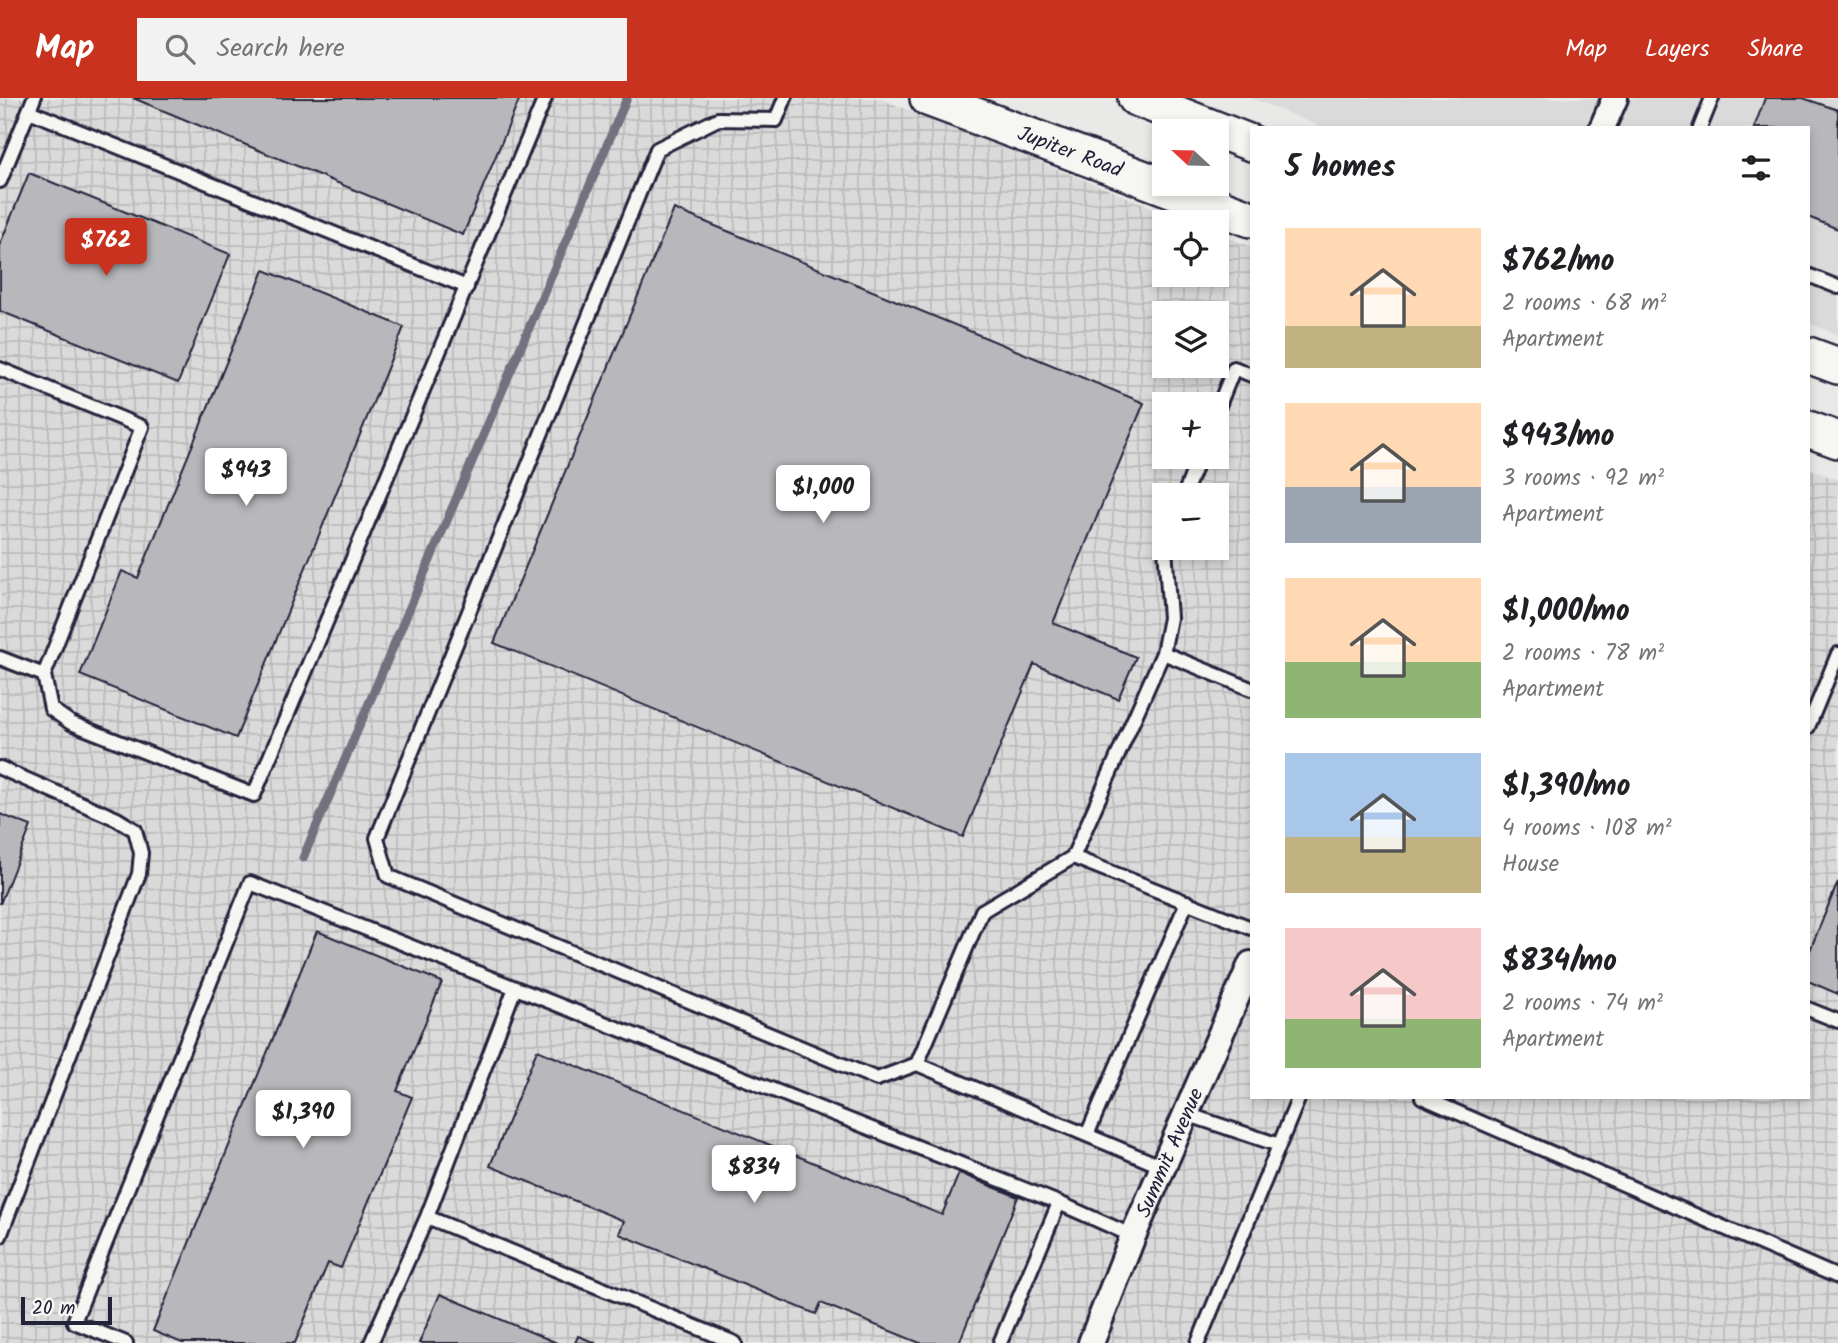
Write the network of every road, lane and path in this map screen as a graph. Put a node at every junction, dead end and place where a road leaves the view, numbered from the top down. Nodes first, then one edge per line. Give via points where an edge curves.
1 (34, 98) edge
2 (545, 98) edge
3 (785, 98) edge
4 (928, 98) edge
5 (1136, 98) edge
6 (1615, 98) edge
7 (1712, 98) edge
8 (29, 111) junction
9 (1603, 126) edge
10 (1701, 126) edge
11 (1250, 143) edge
12 (0, 181) edge
13 (1250, 219) edge
14 (1810, 276) edge
15 (1838, 287) edge
16 (467, 288) junction
17 (1810, 356) edge
18 (1838, 366) edge
19 (0, 369) edge
20 (1250, 375) edge
21 (1224, 392) edge
22 (1810, 430) edge
23 (1838, 440) edge
24 (1167, 560) edge
25 (1163, 653) junction
26 (1838, 654) edge
27 (0, 658) edge
28 (44, 675) junction
29 (1250, 689) edge
30 (1810, 722) edge
31 (0, 768) edge
32 (1073, 857) junction
33 (1187, 902) junction
34 (1250, 928) edge
35 (1250, 966) edge
36 (515, 988) junction
37 (1810, 1010) edge
38 (1838, 1021) edge
39 (917, 1064) junction
40 (1298, 1099) edge
41 (1427, 1099) edge
42 (1186, 1114) junction
43 (1087, 1135) junction
44 (1279, 1145) junction
45 (1163, 1167) junction
46 (1059, 1203) junction
47 (427, 1217) junction
48 (0, 1236) edge
49 (1133, 1236) junction
50 (1838, 1277) edge
51 (126, 1343) edge
52 (371, 1343) edge
53 (735, 1343) edge
54 (1000, 1343) edge
55 (1091, 1343) edge
56 (1198, 1343) edge

1 - 8 lane
2 - 16 lane
3 - 39 lane via 776,120 718,119 657,149 377,838 388,876 427,894 877,1079
4 - 13 main road, Jupiter Road
5 - 11 main road
6 - 9 street
7 - 10 lane
8 - 12 lane
8 - 16 lane
14 - 15 lane
16 - 28 lane via 254,795 71,723 51,709
17 - 18 main road
19 - 28 lane via 142,427
20 - 21 lane via 1234,368
22 - 23 main road
24 - 25 lane via 1170,618
25 - 29 lane
25 - 32 lane
26 - 30 lane
27 - 28 lane
31 - 48 lane via 117,819 135,830 141,853 139,874
32 - 33 lane
32 - 39 lane via 982,911
33 - 34 lane
33 - 43 lane
35 - 42 street, Summit Avenue
36 - 46 lane
36 - 47 lane
36 - 51 lane via 250,883 74,1322
37 - 38 lane
39 - 43 lane
40 - 44 lane
41 - 50 lane
42 - 44 lane
42 - 45 street, Summit Avenue
43 - 45 lane
44 - 56 lane
45 - 49 street, Summit Avenue
46 - 49 lane
46 - 54 lane
47 - 52 lane
47 - 53 lane
49 - 55 street, Summit Avenue

